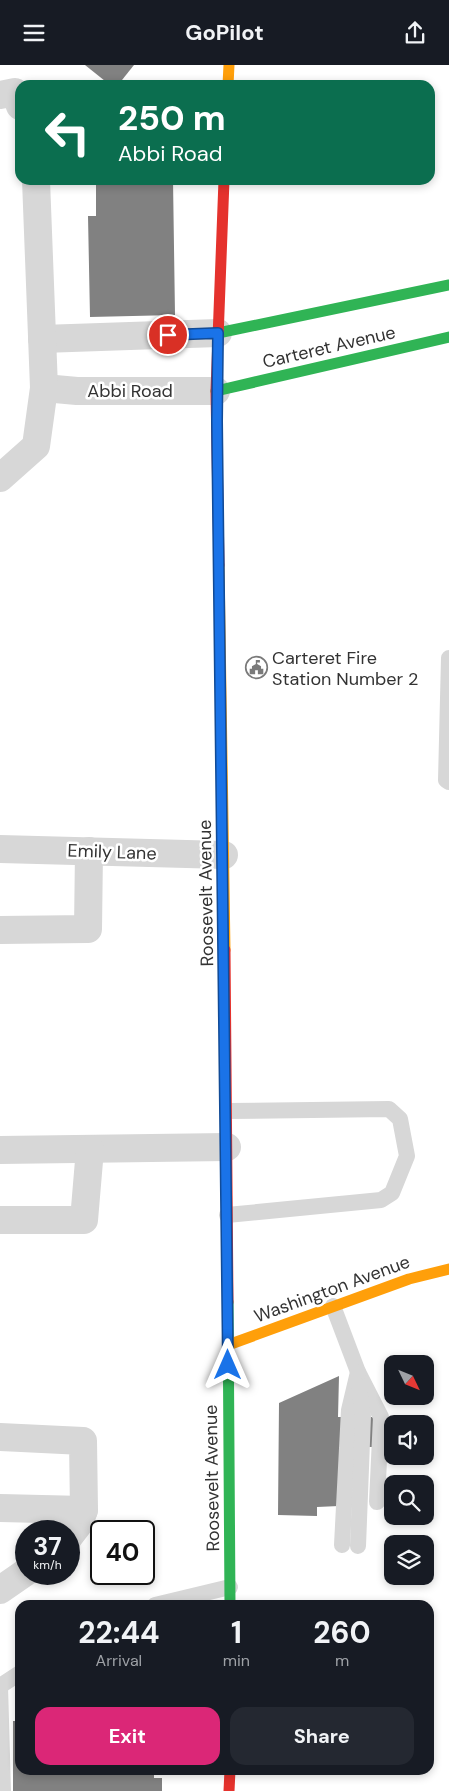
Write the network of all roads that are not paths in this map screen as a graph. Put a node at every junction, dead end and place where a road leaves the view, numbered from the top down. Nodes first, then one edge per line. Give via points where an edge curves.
1 (229, 65) edge
2 (228, 80) edge
3 (15, 92) edge
4 (0, 95) edge
5 (36, 185) edge
6 (224, 185) edge
7 (449, 285) edge
8 (218, 333) junction
9 (449, 337) edge
10 (42, 339) junction
11 (44, 388) junction
12 (216, 391) junction
13 (0, 478) edge
14 (449, 658) edge
15 (448, 723) edge
16 (449, 782) edge
17 (0, 849) edge
18 (90, 851) junction
19 (224, 855) junction
20 (0, 930) edge
21 (226, 1111) junction
22 (227, 1147) junction
23 (90, 1149) junction
24 (0, 1150) edge
25 (227, 1215) junction
26 (0, 1220) edge
27 (449, 1269) edge
28 (333, 1306) junction
29 (228, 1345) junction
30 (358, 1372) junction
31 (0, 1437) edge
32 (377, 1502) dead end
33 (0, 1508) edge
34 (84, 1510) junction
35 (80, 1520) edge
36 (350, 1546) dead end
37 (15, 1579) edge
38 (230, 1587) junction
39 (0, 1590) edge
40 (176, 1600) edge
41 (230, 1600) edge
42 (15, 1676) edge
43 (0, 1686) edge
44 (1, 1769) edge
45 (230, 1775) edge
46 (3, 1791) edge
47 (229, 1791) edge

1 - 2 street
3 - 4 street
5 - 10 street
6 - 8 street, Roosevelt Avenue
7 - 8 street, Carteret Avenue
8 - 10 street
8 - 12 street, Roosevelt Avenue
9 - 12 street, Carteret Avenue
10 - 11 street
11 - 12 street, Abbi Road
11 - 13 street via 36,446
12 - 19 street, Roosevelt Avenue
14 - 15 lane
15 - 16 lane via 446,780
17 - 18 street, Emily Lane
18 - 19 street, Emily Lane
18 - 20 street via 88,929
19 - 21 street, Roosevelt Avenue
21 - 22 street, Roosevelt Avenue
21 - 25 lane via 389,1109 400,1119 407,1156 392,1193 381,1200
22 - 23 street
22 - 25 street, Roosevelt Avenue
23 - 24 street
23 - 26 street via 84,1220
25 - 29 street, Roosevelt Avenue
27 - 28 street, Washington Avenue via 409,1279
28 - 29 street, Washington Avenue
28 - 30 lane
29 - 38 street, Roosevelt Avenue
30 - 32 lane via 381,1417
30 - 36 lane via 349,1410
31 - 34 street via 83,1441
33 - 34 street
34 - 35 street
37 - 39 street
38 - 40 lane
38 - 41 street, Roosevelt Avenue
42 - 43 lane
43 - 44 lane
44 - 46 lane
45 - 47 street

